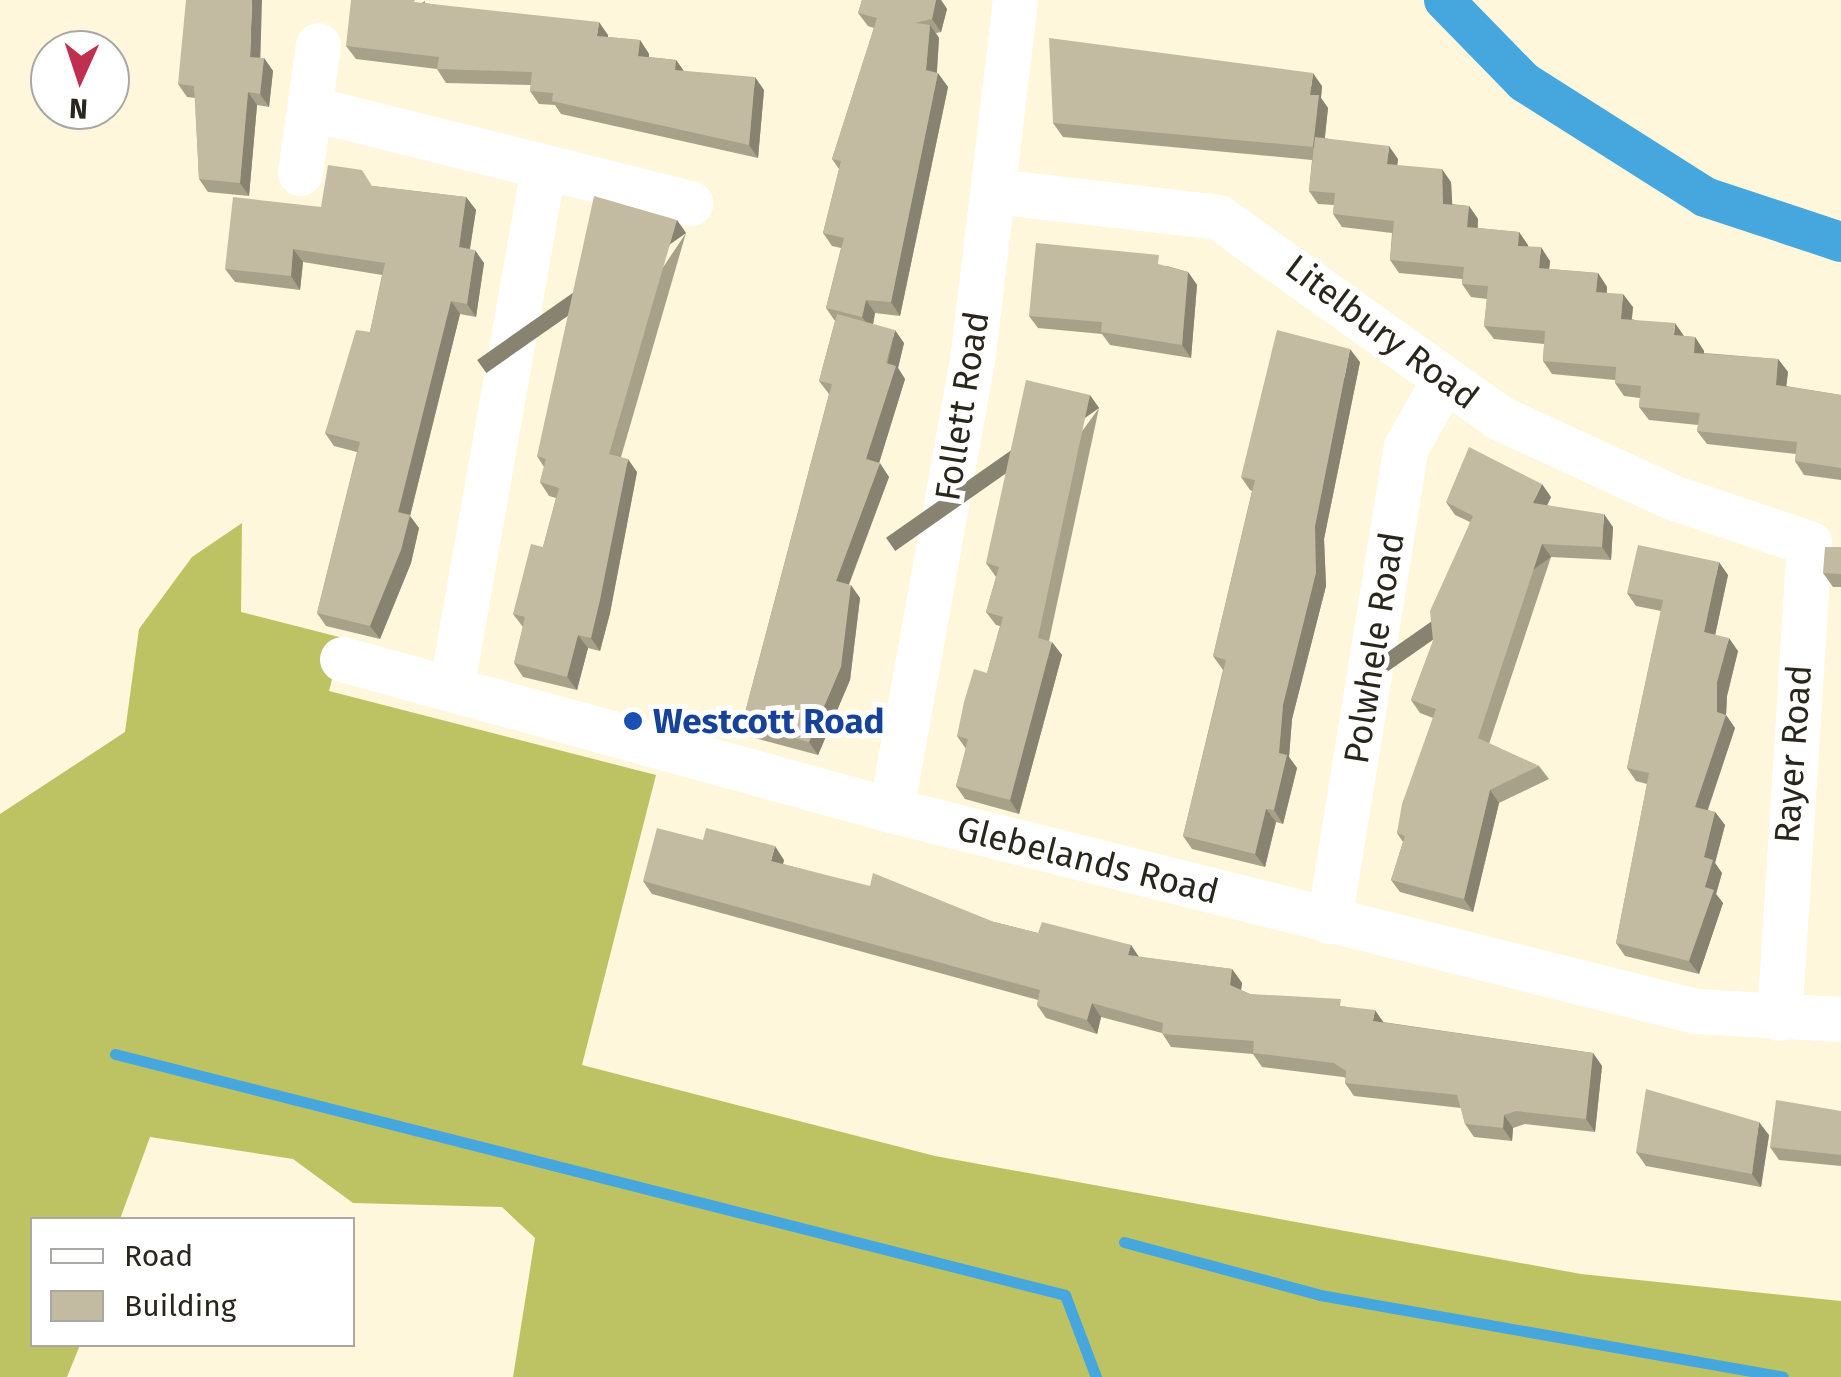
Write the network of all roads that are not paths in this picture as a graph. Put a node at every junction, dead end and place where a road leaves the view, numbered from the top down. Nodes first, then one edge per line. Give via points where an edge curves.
1 (1015, 0) edge
2 (318, 45) dead end
3 (310, 108) junction
4 (543, 169) junction
5 (300, 173) dead end
6 (994, 191) junction
7 (690, 204) dead end
8 (1442, 383) junction
9 (1760, 522) joint
10 (1825, 543) edge
11 (342, 659) dead end
12 (451, 689) junction
13 (891, 810) junction
14 (1329, 921) junction
15 (1779, 1018) junction
16 (1841, 1019) edge

1 - 6 street, Follett Road
2 - 3 street
3 - 4 street
3 - 5 street
4 - 7 street
4 - 12 street
6 - 8 street, Litelbury Road via 1218,217
6 - 13 street, Follett Road
8 - 9 street, Litelbury Road via 1567,452
8 - 14 street, Polwhele Road via 1406,447
9 - 10 street, Rayer Road
10 - 15 street, Rayer Road
11 - 12 street, Glebelands Road
12 - 13 street, Glebelands Road
13 - 14 street, Glebelands Road
14 - 15 street, Glebelands Road via 1696,1012
15 - 16 street, Glebelands Road

